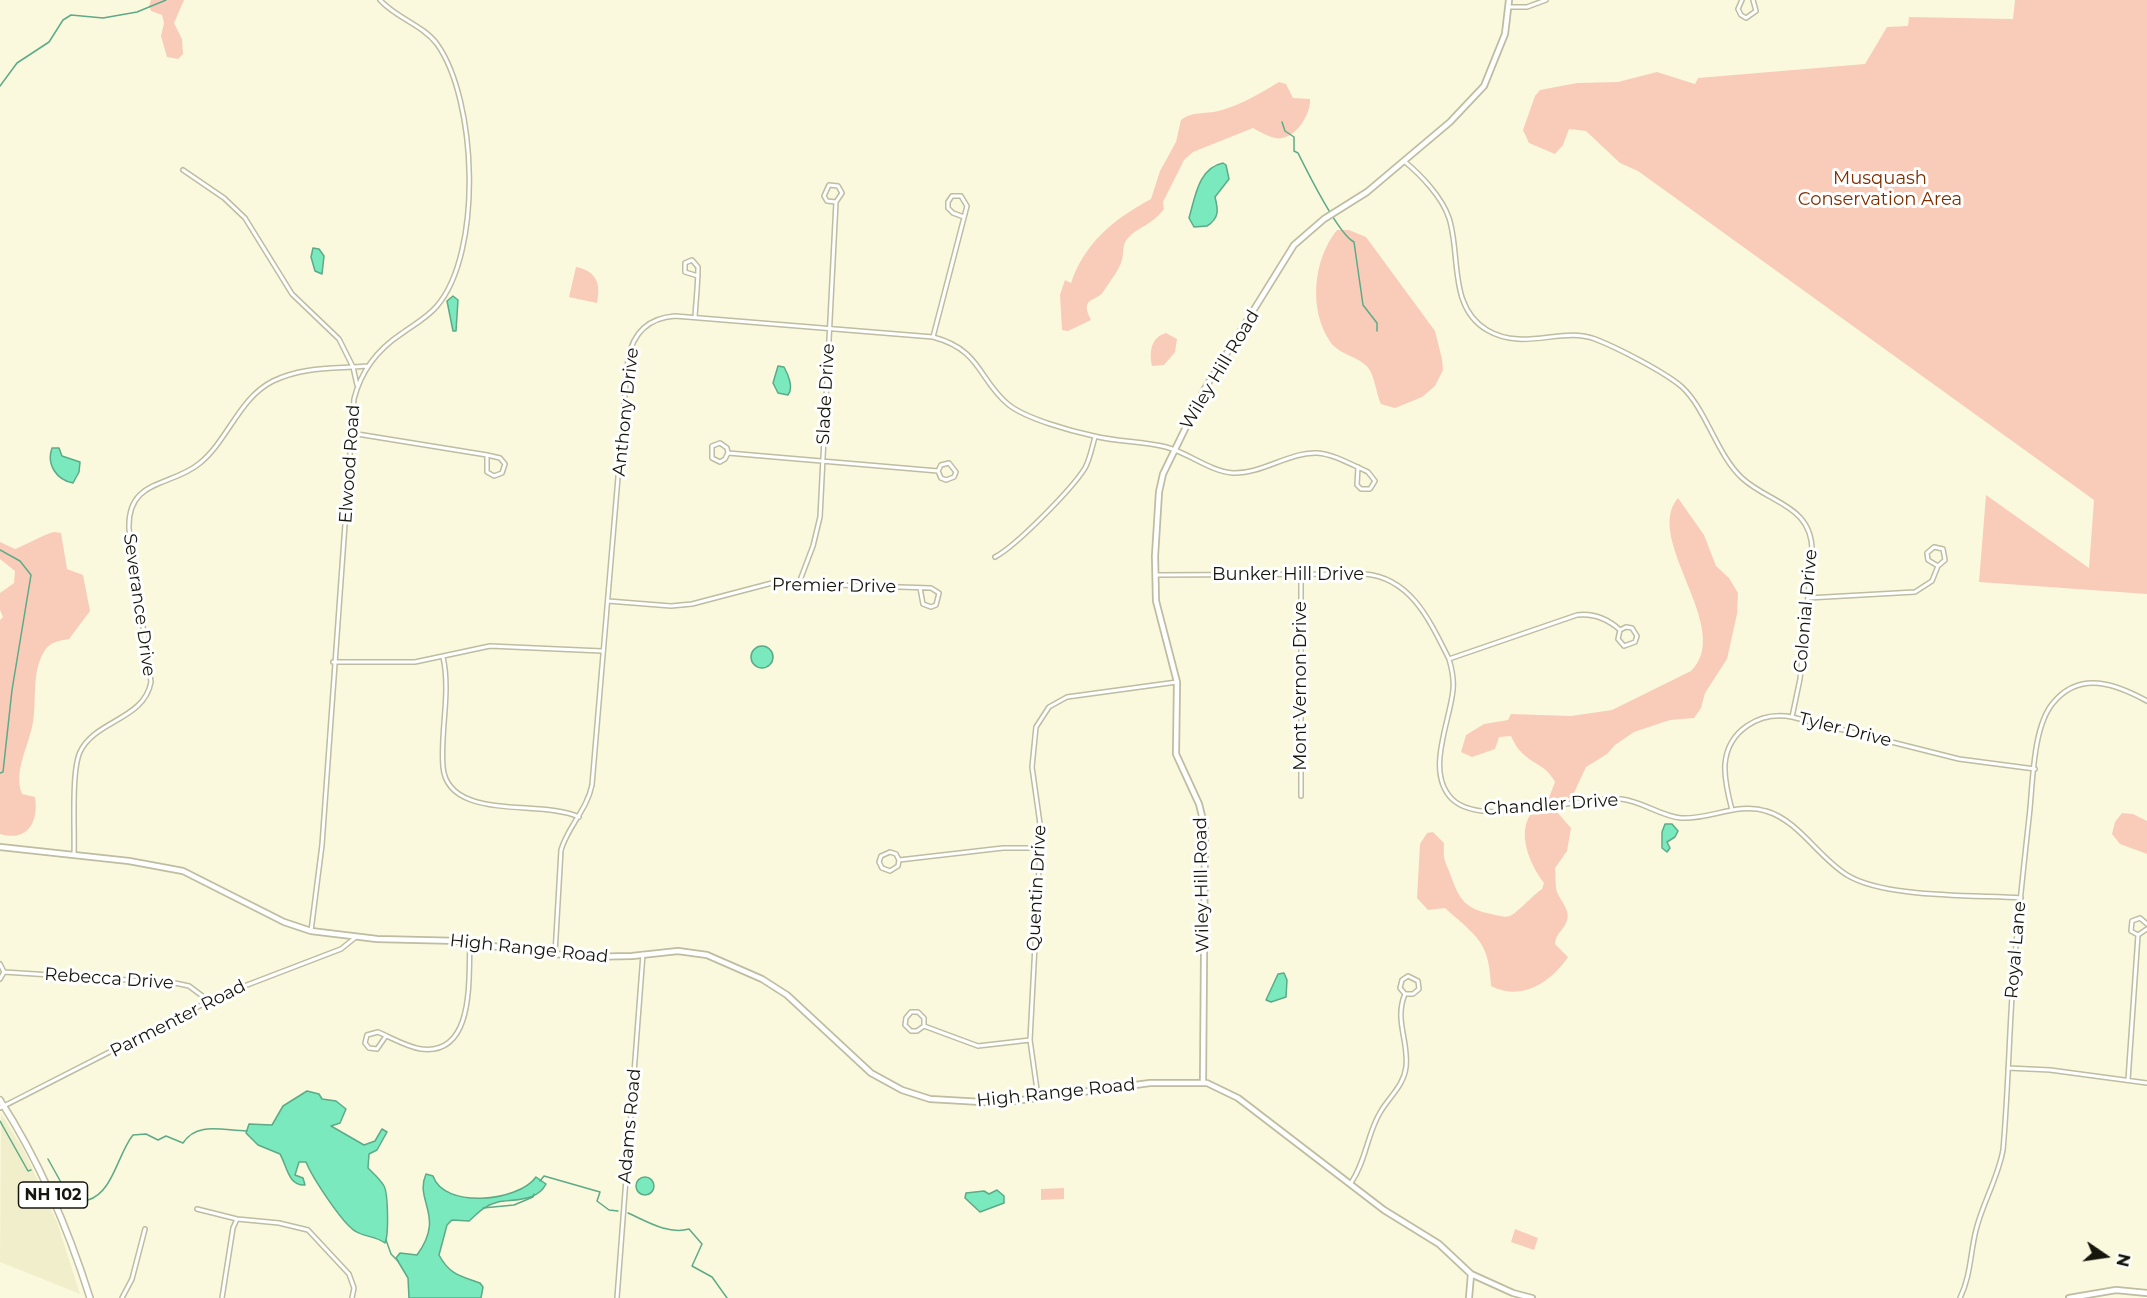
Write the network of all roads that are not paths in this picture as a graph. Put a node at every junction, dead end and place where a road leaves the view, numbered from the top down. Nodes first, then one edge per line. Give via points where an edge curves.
1 (380, 0) edge
2 (1509, 0) edge
3 (1546, 0) edge
4 (1742, 0) edge
5 (1753, 0) edge
6 (1510, 7) junction
7 (1403, 160) junction
8 (183, 170) dead end
9 (836, 202) junction
10 (964, 217) junction
11 (698, 276) junction
12 (695, 317) junction
13 (829, 328) junction
14 (933, 337) junction
15 (368, 366) junction
16 (353, 367) junction
17 (357, 387) junction
18 (351, 433) junction
19 (1095, 437) junction
20 (1174, 450) junction
21 (728, 453) junction
22 (487, 455) junction
23 (822, 461) junction
24 (1358, 467) junction
25 (938, 471) junction
26 (995, 557) dead end
27 (1938, 566) junction
28 (1154, 575) junction
29 (1301, 575) junction
30 (799, 584) junction
31 (920, 588) junction
32 (1808, 598) junction
33 (608, 601) junction
34 (1620, 630) junction
35 (603, 651) junction
36 (443, 657) junction
37 (1449, 659) junction
38 (333, 662) junction
39 (1177, 682) junction
40 (2147, 701) edge
41 (1792, 717) junction
42 (2035, 769) junction
43 (1301, 796) dead end
44 (1732, 810) junction
45 (579, 817) junction
46 (0, 847) edge
47 (1040, 848) junction
48 (74, 854) junction
49 (899, 860) junction
50 (2021, 898) junction
51 (2147, 924) edge
52 (2147, 929) edge
53 (311, 931) junction
54 (2138, 935) junction
55 (356, 937) junction
56 (470, 942) junction
57 (555, 954) junction
58 (643, 954) junction
59 (0, 964) edge
60 (4, 972) junction
61 (0, 979) edge
62 (1405, 994) junction
63 (209, 1002) junction
64 (924, 1026) junction
65 (386, 1036) junction
66 (1030, 1040) junction
67 (2008, 1068) junction
68 (2128, 1080) junction
69 (1203, 1082) junction
70 (2147, 1083) edge
71 (1038, 1097) junction
72 (0, 1100) edge
73 (2, 1107) edge
74 (1351, 1183) junction
75 (197, 1209) dead end
76 (237, 1219) junction
77 (145, 1229) dead end
78 (1471, 1274) junction
79 (2147, 1293) edge
80 (90, 1298) edge
81 (122, 1298) edge
82 (222, 1298) edge
83 (352, 1298) edge
84 (617, 1298) edge
85 (1469, 1298) edge
86 (1532, 1298) edge
87 (1960, 1298) edge
88 (2069, 1298) edge

1 - 15 street, Elwood Road via 432,38 456,81 463,110 469,214 463,246 445,295 429,314 393,340
2 - 6 street, Wiley Hill Road
3 - 6 street via 1532,6
4 - 5 street via 1738,9 1746,18 1756,11
6 - 7 street, Wiley Hill Road via 1504,39 1484,86 1450,122
7 - 20 street, Wiley Hill Road via 1367,192 1320,222 1294,245 1204,390
7 - 32 street, Colonial Drive via 1447,213 1461,298 1474,319 1494,334 1508,338 1593,338 1681,387 1739,475 1789,507 1806,525 1812,549
8 - 16 street via 245,218 292,294 339,339
9 - 9 street, Slade Drive via 841,198 841,190 829,185 825,199
9 - 13 street, Slade Drive
10 - 10 street via 966,200 952,196 948,208
10 - 14 street
11 - 11 street via 696,262 685,263 685,272
11 - 12 street
12 - 13 street, Anthony Drive
12 - 33 street, Anthony Drive via 655,320 639,332 630,349
13 - 14 street, Anthony Drive
13 - 23 street, Slade Drive
14 - 19 street, Anthony Drive via 972,358 1013,408
15 - 16 street, Severance Drive
15 - 17 street, Elwood Road
16 - 17 street
16 - 48 street, Severance Drive via 305,370 270,383 248,402 201,463 150,486 133,504 129,530 151,681 140,703 92,738 79,753
17 - 18 street, Elwood Road
18 - 22 street
18 - 38 street, Elwood Road
19 - 20 street, Anthony Drive
19 - 26 street via 1088,462 1077,478 1011,548
20 - 24 street, Anthony Drive via 1230,472 1245,472 1313,453
20 - 28 street, Wiley Hill Road via 1159,492
21 - 21 street via 720,443 712,446 710,452 711,458 720,462
21 - 23 street
22 - 22 street via 503,460 505,468 500,475 488,472
23 - 25 street
23 - 30 street, Slade Drive via 818,527
24 - 24 street via 1373,475 1370,489 1357,485
25 - 25 street via 946,480 956,472 949,463
27 - 27 street via 1946,557 1937,546 1927,556
27 - 32 street via 1932,581 1915,592
28 - 29 street, Bunker Hill Drive
28 - 39 street, Wiley Hill Road via 1158,611
29 - 37 street, Bunker Hill Drive via 1375,575 1398,584 1413,597
29 - 43 street, Mont Vernon Drive
30 - 31 street, Premier Drive
30 - 33 street, Premier Drive via 762,584 682,605
31 - 31 street, Premier Drive via 937,591 936,605 923,604
32 - 41 street, Colonial Drive via 1799,688
33 - 35 street, Anthony Drive
34 - 34 street via 1619,642 1633,645 1635,630
34 - 37 street via 1598,616 1577,615
35 - 36 street via 490,646
35 - 45 street, Anthony Drive via 592,785
36 - 38 street via 405,662
36 - 45 street via 443,769 455,791 472,802 554,809
37 - 44 street, Chandler Drive via 1453,690 1440,774 1447,792 1461,806 1500,810 1610,799 1634,802 1682,818
38 - 53 street, Elwood Road via 322,844
39 - 47 street, Quentin Drive via 1067,697 1046,710 1036,727 1032,762 1041,821
39 - 69 street, Wiley Hill Road via 1176,754 1199,804 1205,828
40 - 42 street, Royal Lane via 2106,683 2086,683 2067,690 2045,714
41 - 42 street, Tyler Drive via 1959,759
41 - 44 street, Tyler Drive via 1761,718 1734,739 1725,767
42 - 50 street, Royal Lane
44 - 50 street, Chandler Drive via 1755,808 1775,814 1836,867 1866,884 1896,890
45 - 57 street, Anthony Drive via 566,836 559,861
46 - 48 street, High Range Road
47 - 49 street via 1003,848
47 - 66 street, Quentin Drive
48 - 53 street, High Range Road via 183,871 284,922
49 - 49 street via 890,852 884,853 879,862 884,870 890,871 898,866
50 - 67 street, Royal Lane
51 - 54 street via 2140,918 2132,921 2131,931
52 - 54 street
53 - 55 street, High Range Road
54 - 68 street
55 - 56 street, High Range Road
55 - 63 street, Parmenter Road via 341,950
56 - 57 street, High Range Road
56 - 65 street via 465,1016 458,1034 449,1043 431,1049 412,1047
57 - 58 street, High Range Road
58 - 71 street, High Range Road via 698,953 762,979 810,1014 863,1068 911,1094 940,1101 979,1103
58 - 84 street, Adams Road
59 - 60 street
60 - 61 street
60 - 63 street, Rebecca Drive via 175,983 189,986
62 - 62 street via 1419,989 1414,977 1402,980 1400,988
62 - 74 street via 1400,1012 1404,1076 1379,1114 1363,1163
63 - 73 street, Parmenter Road
64 - 64 street via 911,1031 905,1024 906,1018 911,1012 918,1012 924,1018
64 - 66 street via 978,1046
65 - 65 street via 372,1032 365,1044 377,1049
66 - 71 street, Quentin Drive
67 - 68 street
67 - 87 street, Royal Lane via 2001,1162 1976,1230 1969,1275
68 - 70 street
69 - 71 street, High Range Road via 1150,1083
69 - 74 street, High Range Road via 1230,1092
72 - 73 main road, NH 102
73 - 80 main road, NH 102 via 33,1154 56,1203
74 - 78 street, High Range Road via 1384,1210 1422,1232
75 - 76 street
76 - 82 street
76 - 83 street via 308,1230 346,1270 353,1283
77 - 81 street via 132,1279
78 - 85 street
78 - 86 street, High Range Road
79 - 88 street via 2116,1290

